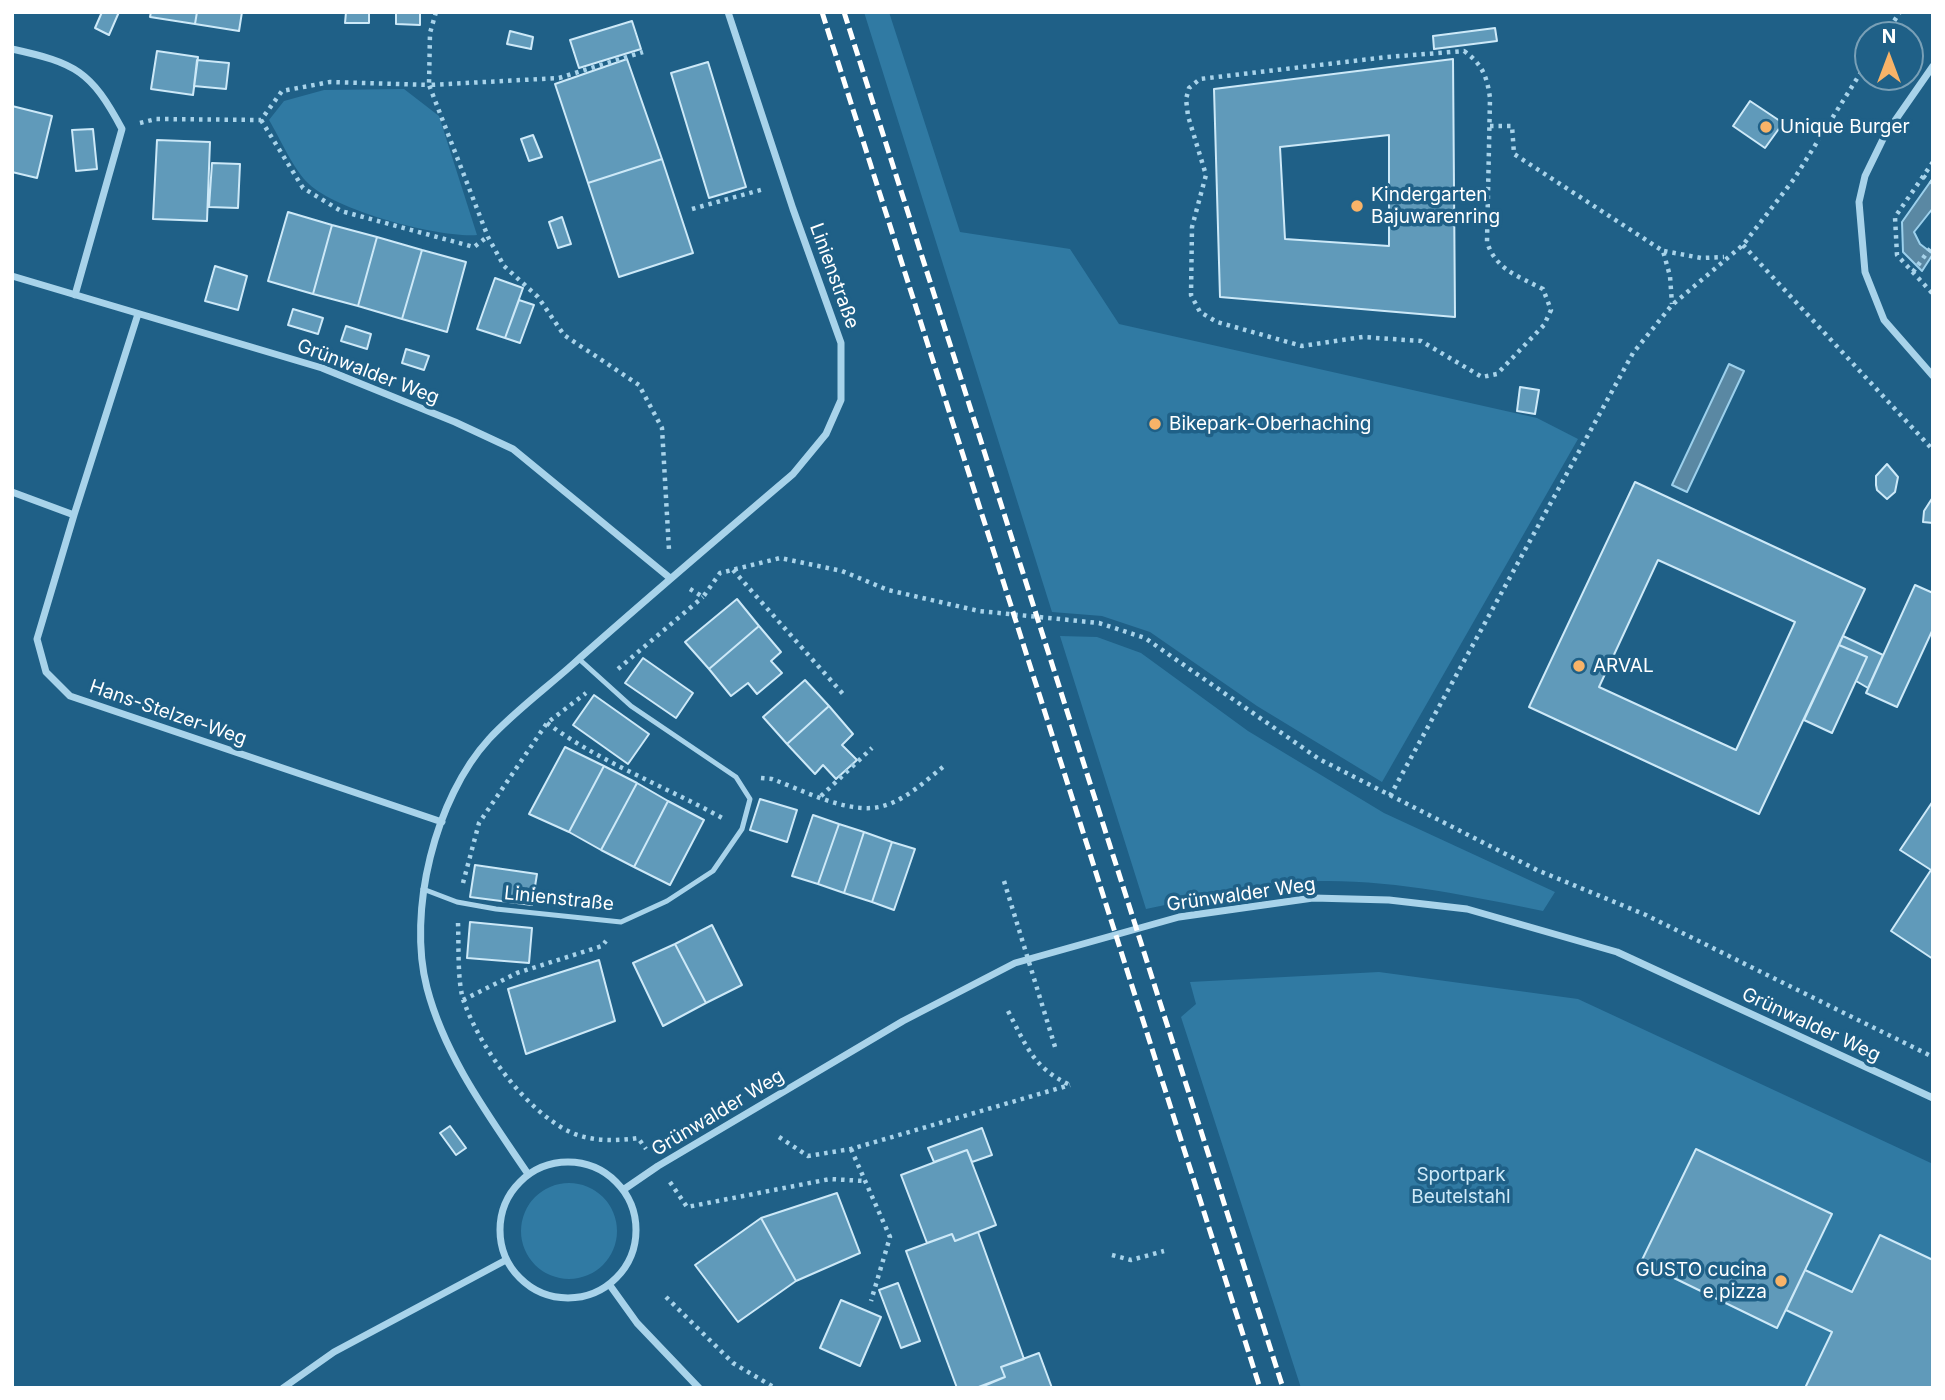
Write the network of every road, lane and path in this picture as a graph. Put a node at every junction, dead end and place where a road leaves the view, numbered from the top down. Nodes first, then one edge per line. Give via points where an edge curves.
1 (436, 12) edge
2 (729, 12) edge
3 (12, 50) edge
4 (643, 52) dead end
5 (1933, 65) edge
6 (1854, 83) edge
7 (429, 85) junction
8 (261, 120) junction
9 (1490, 126) junction
10 (122, 129) junction
11 (1933, 162) edge
12 (1928, 180) edge
13 (785, 183) junction
14 (692, 209) dead end
15 (488, 237) junction
16 (1743, 245) junction
17 (1932, 246) edge
18 (1663, 251) junction
19 (1726, 257) junction
20 (1913, 272) junction
21 (12, 276) edge
22 (75, 295) junction
23 (1933, 295) edge
24 (1672, 304) junction
25 (138, 314) junction
26 (1933, 376) edge
27 (1933, 450) edge
28 (12, 492) edge
29 (74, 515) junction
30 (733, 569) junction
31 (670, 578) junction
32 (579, 659) junction
33 (843, 694) dead end
34 (547, 723) dead end
35 (872, 748) dead end
36 (943, 767) dead end
37 (736, 777) junction
38 (821, 796) junction
39 (1390, 796) junction
40 (442, 822) junction
41 (743, 829) junction
42 (1004, 881) dead end
43 (423, 889) junction
44 (621, 922) junction
45 (463, 1000) dead end
46 (1008, 1011) dead end
47 (1056, 1050) dead end
48 (1933, 1058) edge
49 (1933, 1098) edge
50 (779, 1137) dead end
51 (851, 1149) junction
52 (528, 1174) junction
53 (864, 1181) junction
54 (623, 1190) junction
55 (687, 1207) dead end
56 (1164, 1251) dead end
57 (1112, 1255) dead end
58 (506, 1260) junction
59 (609, 1284) junction
60 (666, 1297) dead end
61 (872, 1301) dead end
62 (283, 1388) edge
63 (699, 1388) edge
64 (775, 1388) edge

1 - 7 path via 430,33
2 - 13 street, Linienstraße
3 - 10 street via 73,67 100,88
4 - 7 path via 559,78
5 - 26 street via 1885,135 1859,202 1865,272 1884,320
6 - 16 path via 1794,179
7 - 8 path via 330,82 282,91
7 - 15 path
8 - 10 path via 156,119
8 - 15 path via 303,188 341,211 474,247
9 - 9 path via 1487,76 1464,51 1200,79 1189,88 1186,99 1206,175 1192,227 1191,295 1200,312 1302,346 1363,337 1421,341 1482,377 1497,374 1544,325 1550,310 1543,289 1499,266 1487,242
9 - 18 path via 1512,126 1514,154
10 - 22 street
11 - 12 path
12 - 20 path via 1895,217 1897,255
13 - 14 path
13 - 31 street, Linienstraße via 841,343 841,400 826,433 793,474
15 - 31 path via 504,266 538,298 564,335 639,385 662,428
16 - 19 path
16 - 27 path
17 - 20 path
18 - 19 path
18 - 24 path
19 - 24 path
20 - 23 path
21 - 22 street, Grünwalder Weg
22 - 25 street, Grünwalder Weg
24 - 39 path via 1633,353
25 - 29 street, Hans-Stelzer-Weg
25 - 31 street, Grünwalder Weg via 322,368 513,449
28 - 29 street
29 - 40 street, Hans-Stelzer-Weg via 37,639 46,672 71,696
30 - 31 path via 720,573 703,597
30 - 33 path
30 - 39 path via 780,558 979,611 1099,624 1145,638 1319,759
31 - 32 street, Linienstraße
32 - 37 lane via 631,706
32 - 40 street, Linienstraße via 488,740
34 - 41 path via 601,758
35 - 38 path
36 - 38 path via 904,797 873,808
37 - 38 path via 772,779
37 - 41 lane, Linienstraße via 750,799
39 - 48 path via 1537,870 1646,915
40 - 43 street, Linienstraße
41 - 44 lane, Linienstraße via 713,872 667,901
42 - 47 path, bridge
43 - 44 lane, Linienstraße via 483,907
43 - 52 street, Linienstraße via 419,936 426,986 441,1032
44 - 45 path via 602,946 517,973
46 - 51 path via 1033,1060 1070,1085
49 - 54 street, Grünwalder Weg via 1617,952 1467,909 1313,898 1179,917 1015,963 902,1021
50 - 51 path via 808,1156
51 - 53 path
52 - 54 street via 556,1162 586,1164 601,1170
52 - 58 street via 511,1191 501,1213 499,1237
53 - 55 path via 830,1179
53 - 61 path via 890,1237
54 - 59 street via 634,1214 635,1240 626,1265
56 - 57 path via 1131,1260
58 - 59 street via 528,1286 560,1298 577,1298
58 - 62 street via 334,1352
59 - 63 street via 638,1323
60 - 64 path via 733,1363

